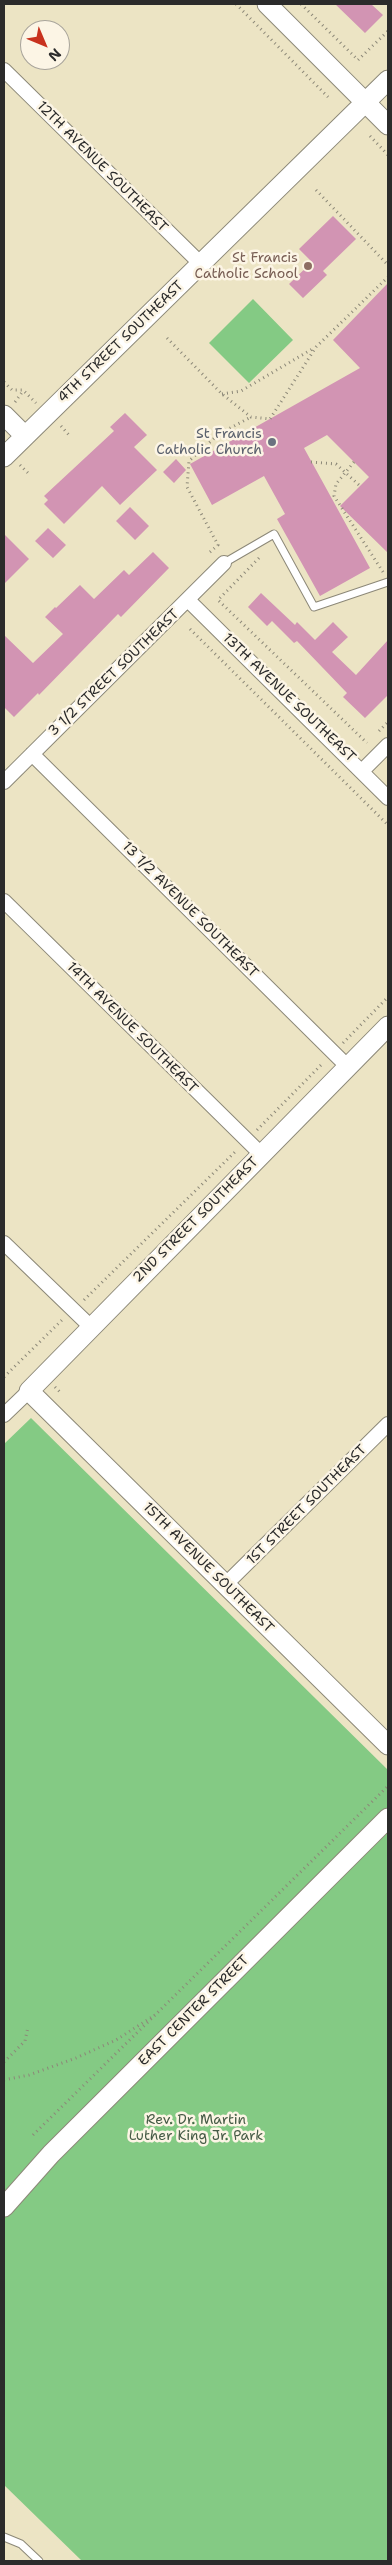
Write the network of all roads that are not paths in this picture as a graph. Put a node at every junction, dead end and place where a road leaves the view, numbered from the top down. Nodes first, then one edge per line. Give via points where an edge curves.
1 (267, 4) edge
2 (4, 70) edge
3 (388, 80) edge
4 (365, 102) junction
5 (388, 125) edge
6 (201, 264) junction
7 (4, 415) edge
8 (25, 436) junction
9 (4, 457) edge
10 (224, 563) joint
11 (388, 582) edge
12 (188, 600) junction
13 (388, 745) edge
14 (32, 754) junction
15 (362, 771) junction
16 (4, 782) edge
17 (388, 798) edge
18 (4, 901) edge
19 (388, 1026) edge
20 (347, 1066) junction
21 (261, 1154) junction
22 (4, 1243) edge
23 (90, 1326) junction
24 (28, 1391) junction
25 (4, 1415) edge
26 (388, 1424) edge
27 (225, 1586) junction
28 (388, 1745) edge
29 (388, 1818) edge
30 (4, 2207) edge
31 (4, 2536) edge
32 (39, 2561) edge

1 - 4 street
2 - 6 street, 12TH AVENUE SOUTHEAST
3 - 4 street, 4TH STREET SOUTHEAST
4 - 5 street
4 - 6 street, 4TH STREET SOUTHEAST
6 - 8 street, 4TH STREET SOUTHEAST
7 - 8 street
8 - 9 street, 4TH STREET SOUTHEAST
10 - 11 lane via 274,534 314,607
10 - 12 street, 3 1/2 STREET SOUTHEAST
12 - 14 street, 3 1/2 STREET SOUTHEAST
12 - 15 street, 13TH AVENUE SOUTHEAST
13 - 15 street
14 - 16 street, 3 1/2 STREET SOUTHEAST
14 - 20 street, 13 1/2 AVENUE SOUTHEAST
15 - 17 street, 13TH AVENUE SOUTHEAST
18 - 21 street, 14TH AVENUE SOUTHEAST
19 - 20 street, 2ND STREET SOUTHEAST
20 - 21 street, 2ND STREET SOUTHEAST
21 - 23 street, 2ND STREET SOUTHEAST
22 - 23 street
23 - 24 street, 2ND STREET SOUTHEAST
24 - 25 street, 2ND STREET SOUTHEAST
24 - 27 street, 15TH AVENUE SOUTHEAST
26 - 27 street, 1ST STREET SOUTHEAST
27 - 28 street, 15TH AVENUE SOUTHEAST
29 - 30 street, EAST CENTER STREET via 51,2154
31 - 32 lane via 21,2544

